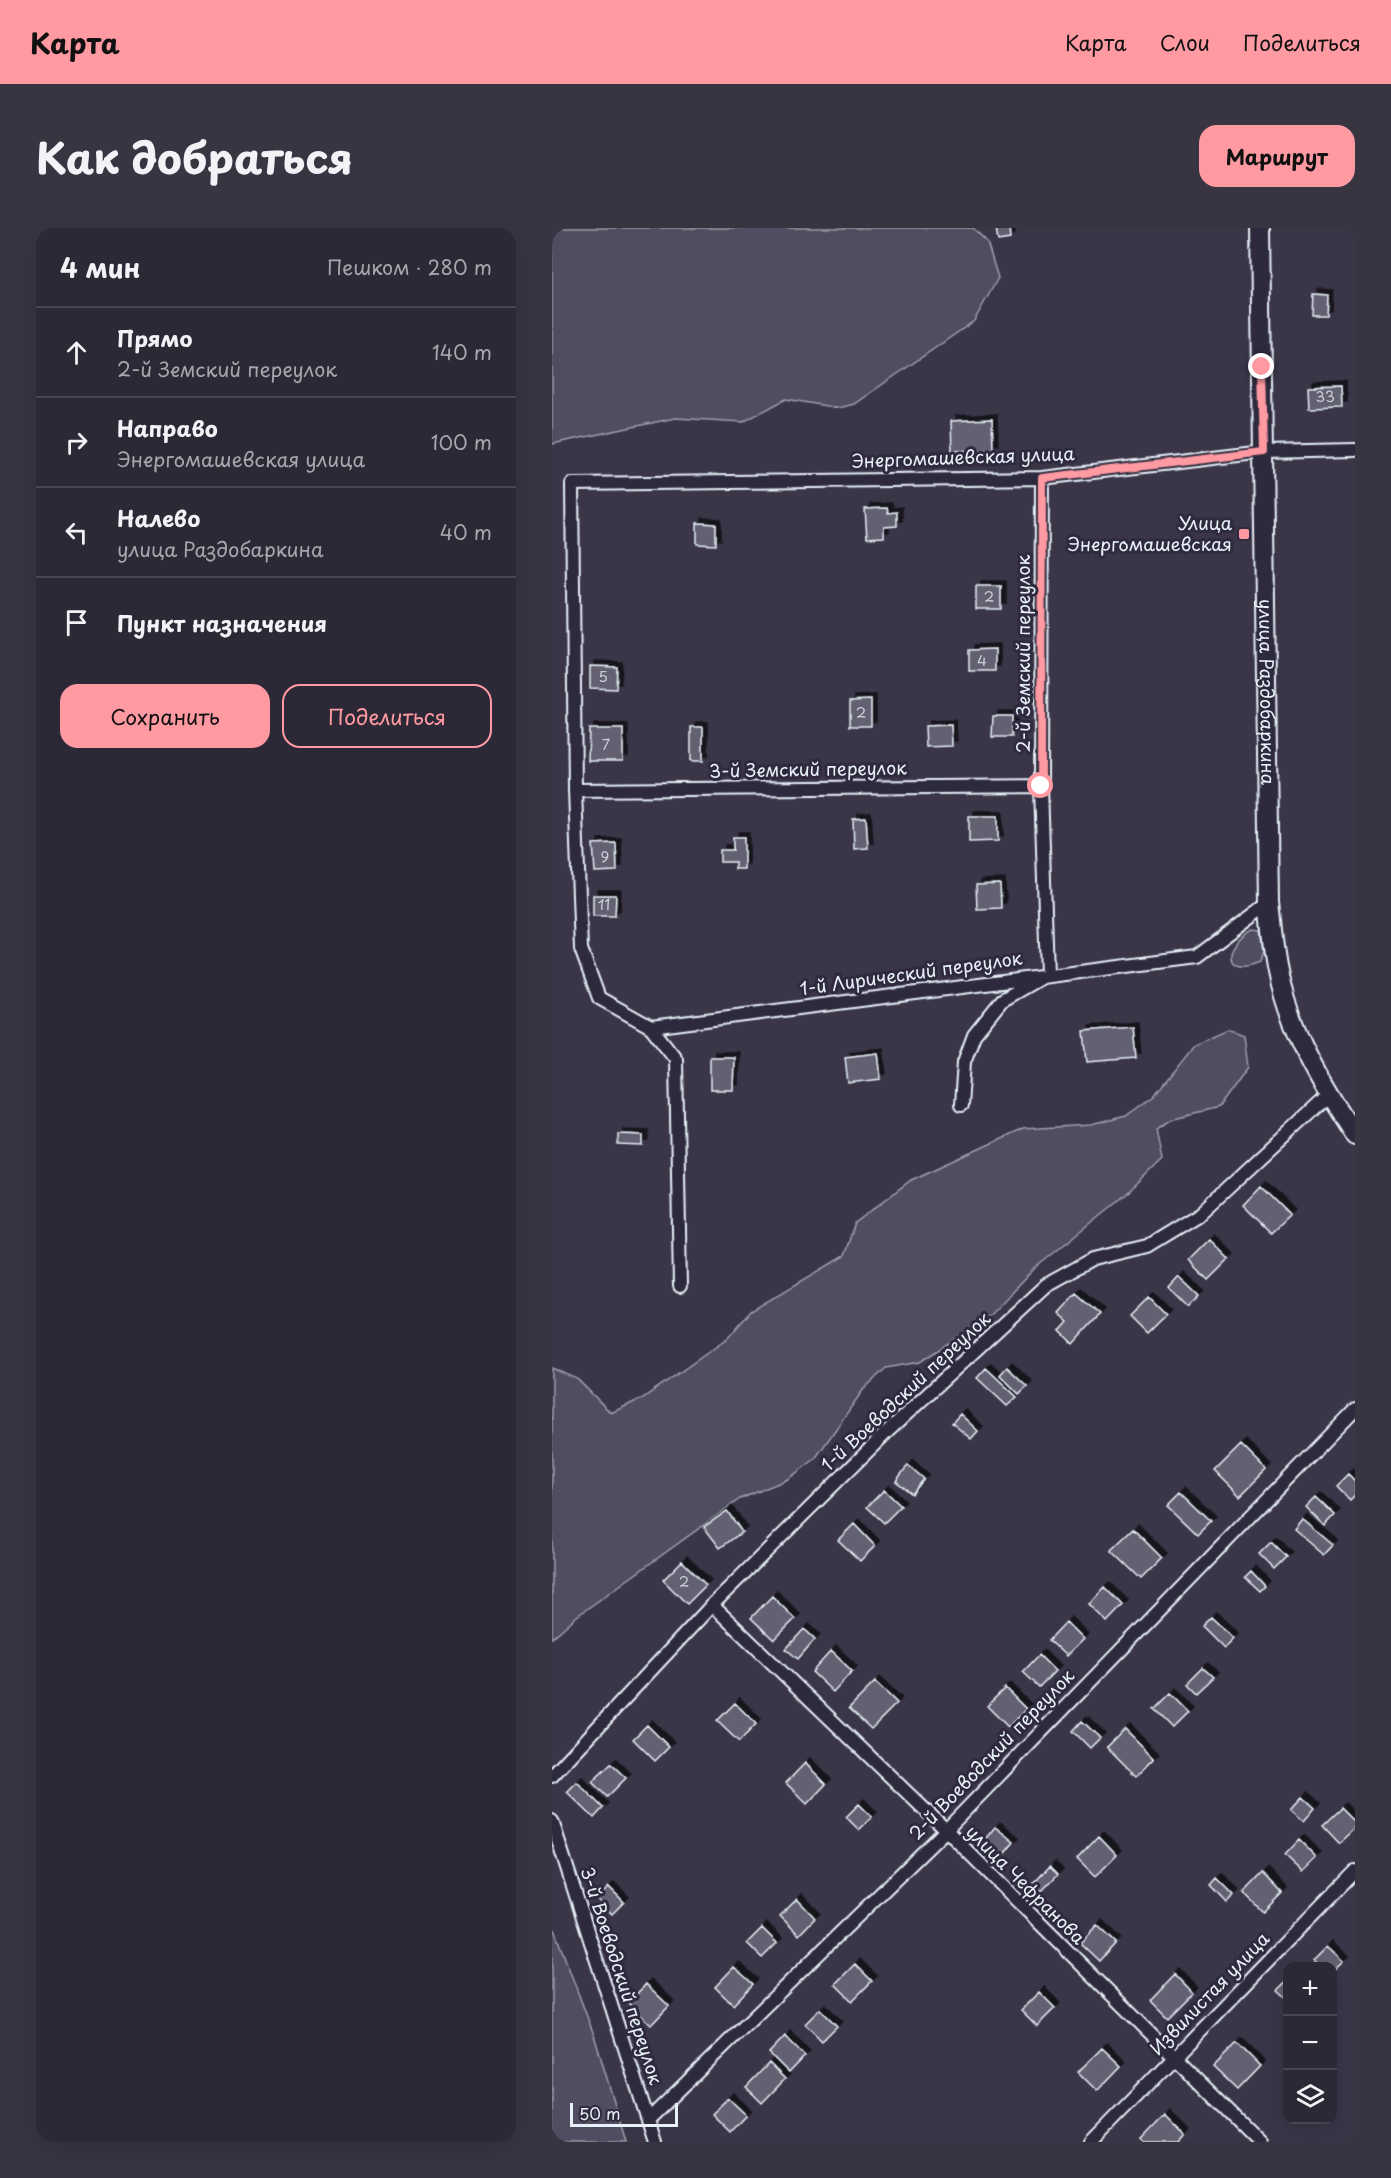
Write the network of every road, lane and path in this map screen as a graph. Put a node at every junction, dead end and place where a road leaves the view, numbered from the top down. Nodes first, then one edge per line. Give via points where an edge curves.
1 (1260, 228) edge
2 (1355, 450) edge
3 (1264, 452) junction
4 (1042, 478) junction
5 (1041, 786) junction
6 (575, 790) junction
7 (1269, 903) junction
8 (1047, 974) junction
9 (651, 1027) junction
10 (1328, 1095) junction
11 (961, 1104) dead end
12 (1355, 1135) edge
13 (680, 1286) dead end
14 (1355, 1409) edge
15 (712, 1605) junction
16 (552, 1776) edge
17 (552, 1821) edge
18 (946, 1830) junction
19 (1355, 1870) edge
20 (1173, 2058) junction
21 (648, 2120) junction
22 (655, 2142) edge
23 (1091, 2142) edge
24 (1260, 2142) edge

1 - 3 street, улица Раздобаркина
2 - 3 street, Энергомашевская улица
3 - 4 street, Энергомашевская улица
3 - 7 street, улица Раздобаркина
4 - 5 street, 2-й Земский переулок
4 - 6 street, Энергомашевская улица via 572,484
5 - 6 street, 3-й Земский переулок
5 - 8 street, 2-й Земский переулок
6 - 9 street via 581,949 599,998
7 - 8 street, 1-й Лирический переулок via 1197,957
7 - 10 street, улица Раздобаркина via 1286,1002 1301,1043
8 - 9 street, 1-й Лирический переулок
8 - 11 street via 1002,1000 975,1035 964,1062
9 - 13 street via 676,1059
10 - 12 street, улица Раздобаркина
10 - 15 street, 1-й Воеводский переулок via 1201,1213 1147,1246 1093,1259 1046,1285 889,1430
14 - 18 street, 2-й Воеводский переулок
15 - 16 street, 1-й Воеводский переулок
15 - 18 street, улица Чефранова
17 - 21 street, 3-й Воеводский переулок
18 - 20 street, улица Чефранова
18 - 21 street, 2-й Воеводский переулок
19 - 20 street, Извилистая улица
20 - 23 street, Извилистая улица
20 - 24 street, улица Чефранова
21 - 22 street, 3-й Воеводский переулок

